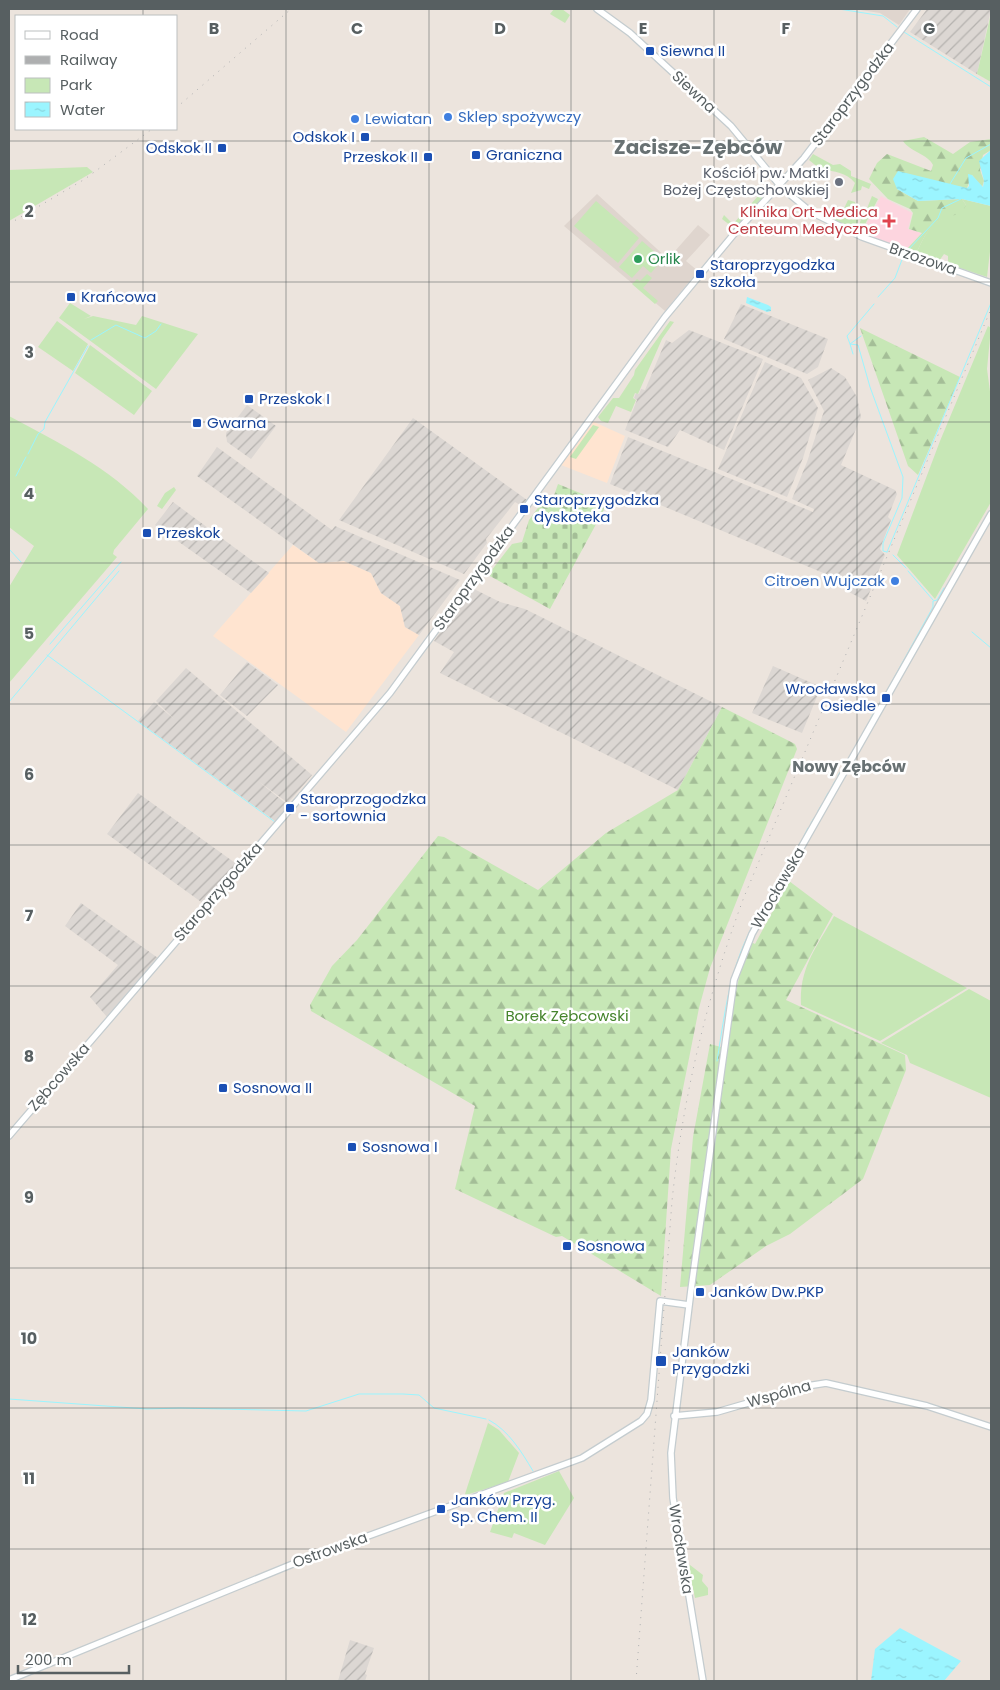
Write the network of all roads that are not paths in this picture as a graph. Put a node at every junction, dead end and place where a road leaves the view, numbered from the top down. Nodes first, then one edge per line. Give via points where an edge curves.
1 (597, 9) edge
2 (917, 9) edge
3 (780, 186) junction
4 (991, 283) edge
5 (991, 514) edge
6 (110, 1019) joint
7 (9, 1136) edge
8 (689, 1305) junction
9 (674, 1416) junction
10 (991, 1427) edge
11 (9, 1680) edge
12 (703, 1681) edge

1 - 3 street, Siewna via 630,33 731,126
2 - 3 street, Staroprzygodzka
3 - 4 street, Brzozowa via 811,212 855,234
3 - 6 street, Staroprzygodzka via 734,234 667,315 390,693
5 - 8 street, Wrocławska via 742,955 728,1013
6 - 7 street, Zębcowska
8 - 9 street, Wrocławska
8 - 11 street, Ostrowska via 660,1301 647,1414 603,1446 573,1462 305,1559
9 - 10 street, Wspólna via 716,1412 821,1383 942,1411
9 - 12 street, Wrocławska via 671,1453 673,1498

